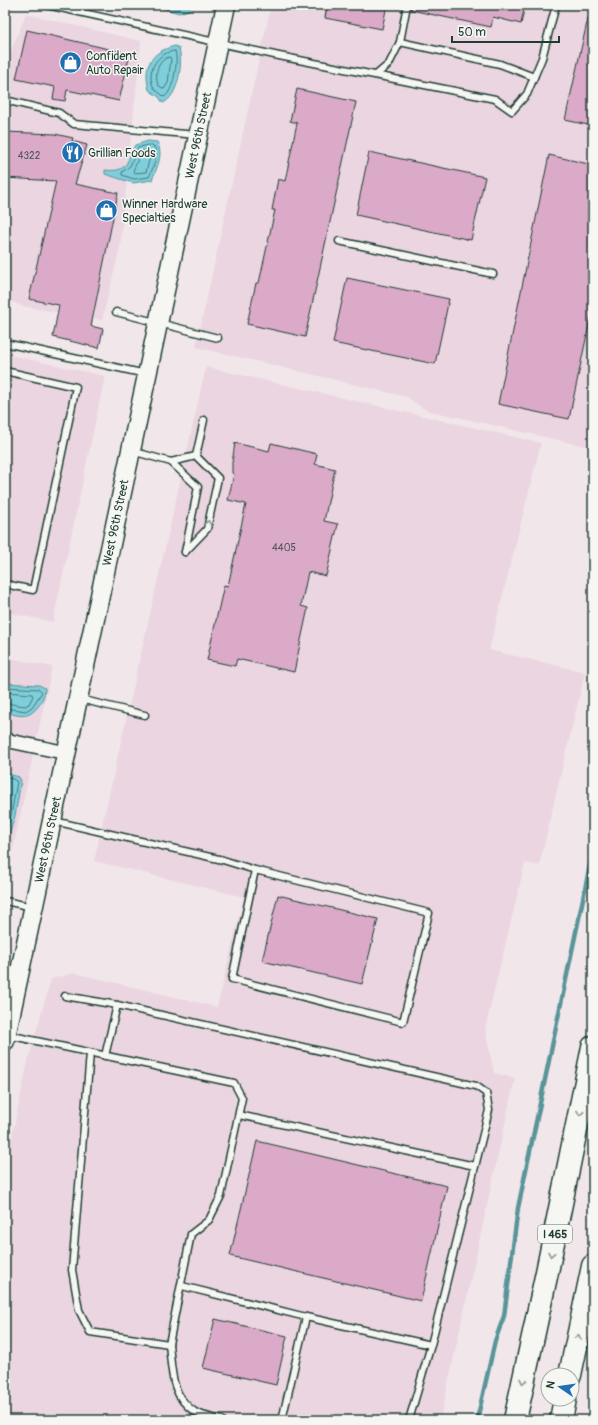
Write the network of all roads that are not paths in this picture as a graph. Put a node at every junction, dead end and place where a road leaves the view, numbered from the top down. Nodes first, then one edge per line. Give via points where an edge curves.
1 (47, 5) edge
2 (226, 5) edge
3 (407, 5) edge
4 (556, 5) edge
5 (77, 8) edge
6 (217, 42) junction
7 (400, 42) junction
8 (376, 75) junction
9 (534, 76) junction
10 (5, 100) edge
11 (198, 135) junction
12 (339, 241) dead end
13 (493, 274) dead end
14 (116, 312) dead end
15 (159, 322) junction
16 (218, 338) dead end
17 (5, 342) edge
18 (5, 371) edge
19 (148, 374) junction
20 (204, 420) dead end
21 (132, 451) junction
22 (196, 456) junction
23 (170, 462) junction
24 (5, 584) edge
25 (79, 698) junction
26 (145, 715) dead end
27 (5, 740) edge
28 (67, 753) junction
29 (53, 820) junction
30 (255, 870) junction
31 (5, 901) edge
32 (34, 907) junction
33 (65, 996) dead end
34 (117, 1005) junction
35 (6, 1038) edge
36 (593, 1047) edge
37 (90, 1052) junction
38 (105, 1056) junction
39 (238, 1115) junction
40 (475, 1166) junction
41 (593, 1266) edge
42 (182, 1286) junction
43 (306, 1317) junction
44 (170, 1344) junction
45 (431, 1345) junction
46 (572, 1367) edge
47 (563, 1407) edge
48 (222, 1420) edge
49 (282, 1420) edge
50 (409, 1420) edge
51 (515, 1420) edge
52 (561, 1420) edge

1 - 5 lane
2 - 6 street, West 96th Street
3 - 7 lane
4 - 9 lane via 542,58
5 - 6 lane
6 - 8 lane
6 - 11 street, West 96th Street
7 - 8 lane via 389,64
7 - 9 lane via 500,64
8 - 9 lane via 495,99 512,111 527,94
10 - 11 lane via 59,113 74,124
11 - 15 street, West 96th Street
12 - 13 lane
14 - 15 lane
15 - 16 lane
15 - 19 street, West 96th Street
17 - 19 lane
18 - 24 lane via 76,387 33,590
19 - 21 street, West 96th Street
20 - 22 lane
21 - 23 lane
21 - 25 street, West 96th Street
22 - 23 lane
23 -> 22 lane via 198,486 184,552 207,529 218,478
25 - 26 lane
25 - 28 street, West 96th Street
27 - 28 street
28 - 29 street, West 96th Street
29 - 30 lane via 223,860
29 - 32 street, West 96th Street
30 - 30 lane via 232,979 403,1022 430,913
31 - 32 lane
32 - 35 street, West 96th Street
33 - 34 lane
34 - 38 lane
34 - 40 lane via 476,1086 486,1093 489,1110
35 - 37 lane
36 -> 51 highway, I 465
37 - 38 lane
37 - 44 lane via 72,1270 79,1310 90,1332
38 - 39 lane via 234,1083 242,1098
39 - 40 lane
39 - 42 lane via 221,1196 209,1220 191,1234
40 - 45 lane
46 -> 41 highway
42 - 43 lane
42 - 44 lane
43 - 45 lane
43 - 49 lane
44 - 48 lane via 174,1387 181,1399 195,1412
45 - 50 lane
47 - 52 highway

